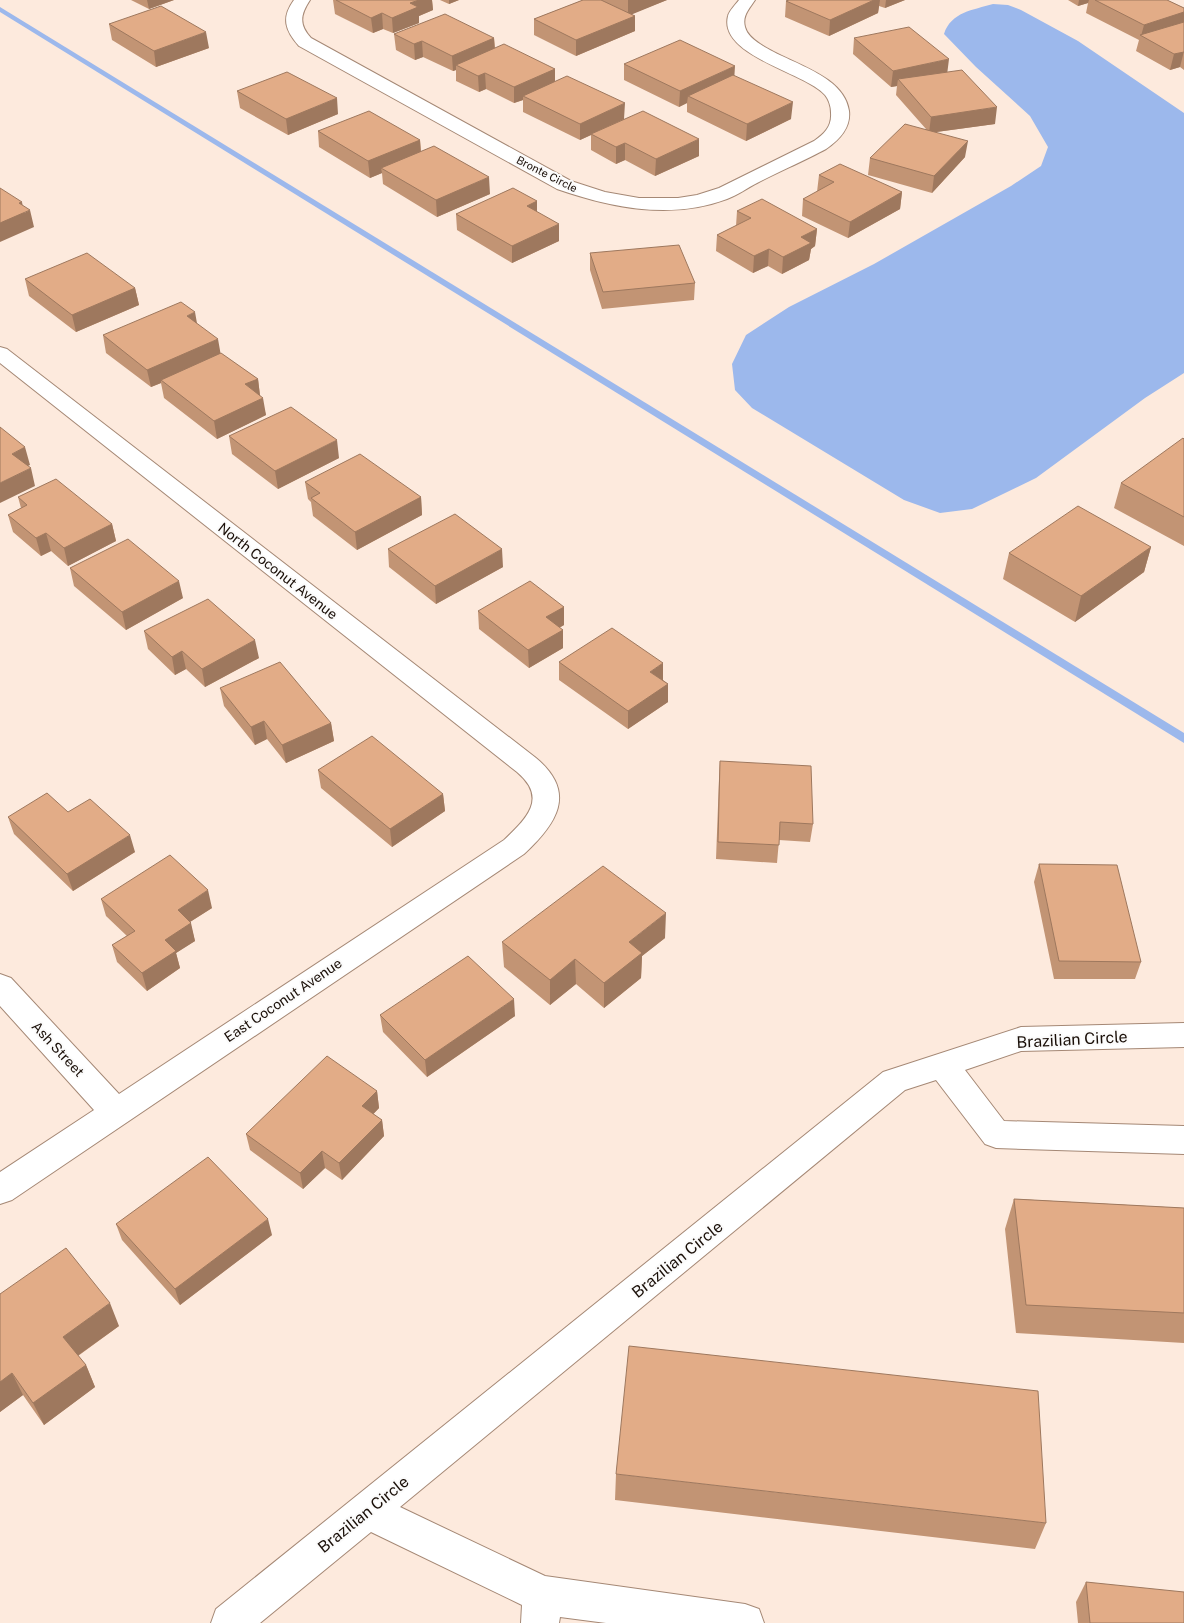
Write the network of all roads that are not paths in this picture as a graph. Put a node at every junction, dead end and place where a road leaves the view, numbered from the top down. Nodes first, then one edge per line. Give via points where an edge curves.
1 (302, 0) edge
2 (747, 0) edge
3 (0, 353) edge
4 (547, 797) joint
5 (0, 986) edge
6 (1184, 1035) edge
7 (942, 1064) junction
8 (115, 1111) junction
9 (1184, 1140) edge
10 (0, 1190) edge
11 (368, 1511) junction
12 (541, 1609) edge
13 (230, 1623) edge
14 (745, 1623) edge

1 - 2 street, Bronte Circle via 295,9 292,22 294,30 305,42 564,185 607,200 655,205 718,195 820,145 832,137 840,123 838,100 827,87 811,76 767,57 739,35 736,16
3 - 4 street, North Coconut Avenue via 512,754 538,777
4 - 8 street, East Coconut Avenue via 545,812 538,825 514,847
5 - 8 street, Ash Street
6 - 7 street, Brazilian Circle via 1020,1039
7 - 9 street via 996,1134
7 - 11 street, Brazilian Circle via 894,1080
8 - 10 street, East Coconut Avenue
11 - 12 street
11 - 13 street, Brazilian Circle
12 - 14 street

